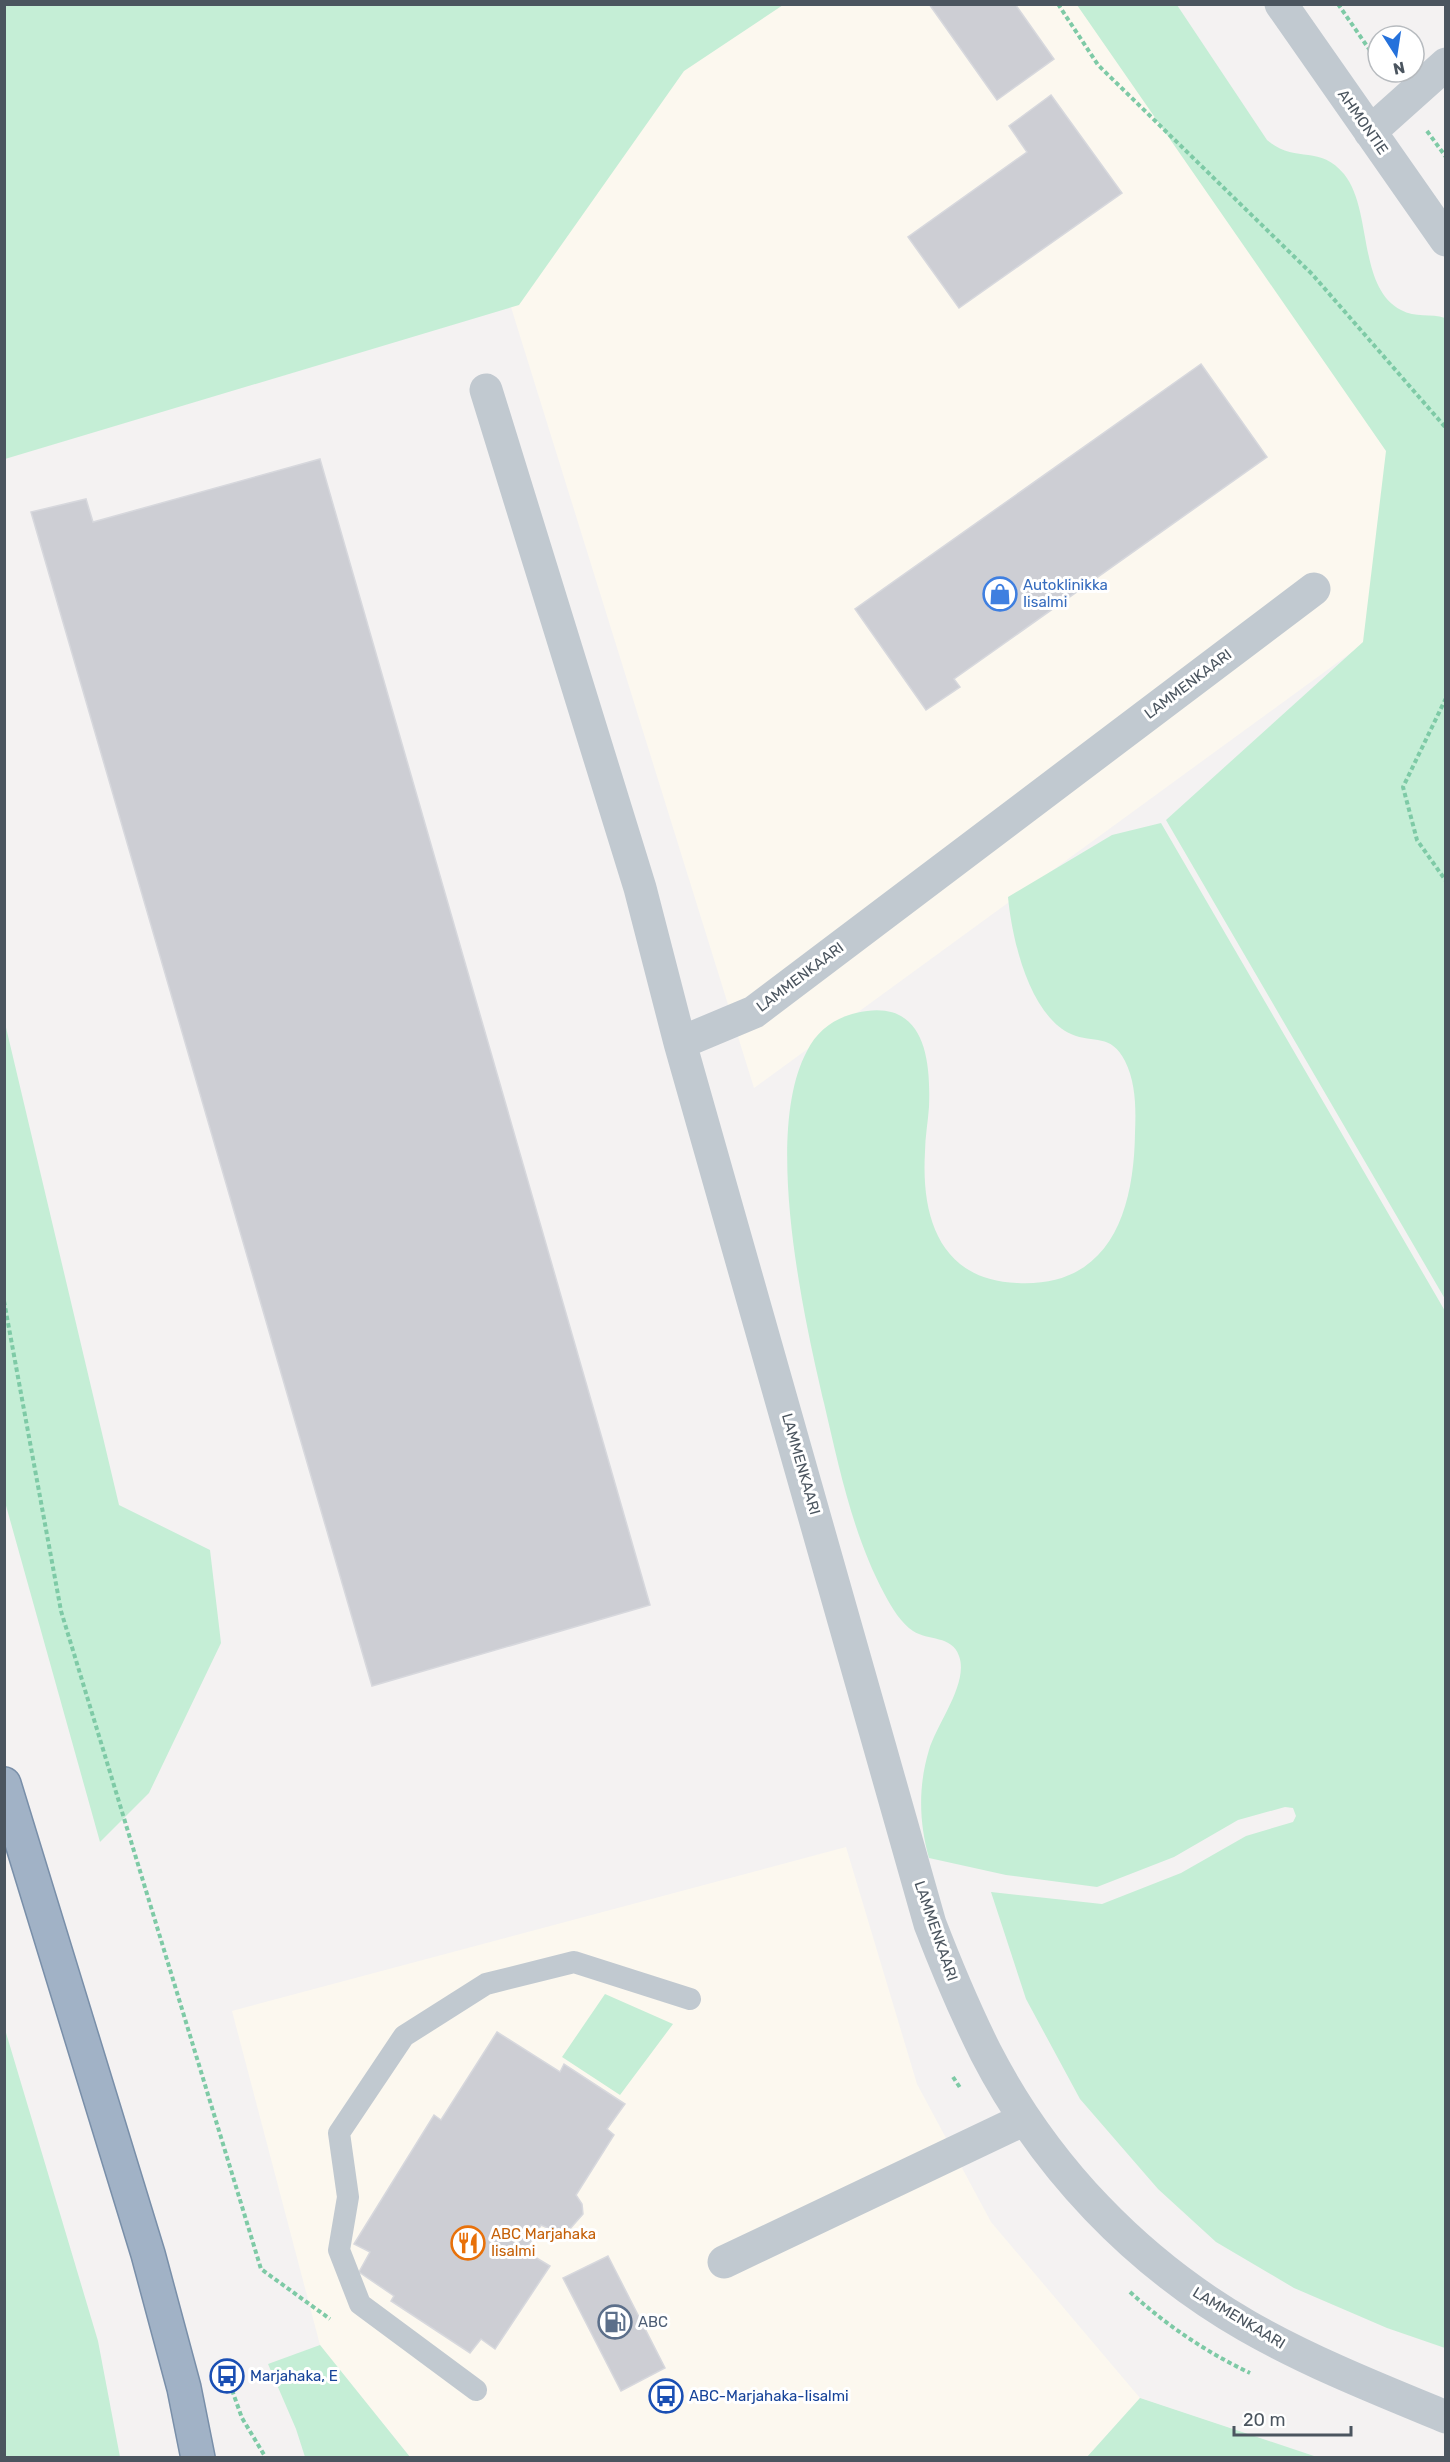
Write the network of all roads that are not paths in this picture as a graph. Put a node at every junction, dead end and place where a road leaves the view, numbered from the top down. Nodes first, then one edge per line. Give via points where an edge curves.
1 (1281, 4) edge
2 (1446, 64) edge
3 (1370, 132) junction
4 (1446, 240) edge
5 (486, 390) dead end
6 (1314, 589) dead end
7 (680, 1043) junction
8 (4, 1784) edge
9 (690, 1999) dead end
10 (1025, 2119) junction
11 (724, 2262) dead end
12 (476, 2390) dead end
13 (1446, 2417) edge
14 (198, 2457) edge

1 - 3 street, AHMONTIE
2 - 3 street
3 - 4 street, AHMONTIE
5 - 7 street via 640,888
6 - 7 street, LAMMENKAARI via 754,1012
7 - 10 street, LAMMENKAARI via 930,1924 982,2044
8 - 14 highway via 148,2254
9 - 12 lane via 574,1962 486,1984 404,2036 339,2133 348,2197 339,2250 360,2304
10 - 11 street
10 - 13 street, LAMMENKAARI via 1065,2174 1107,2220 1196,2293 1247,2326 1321,2364

